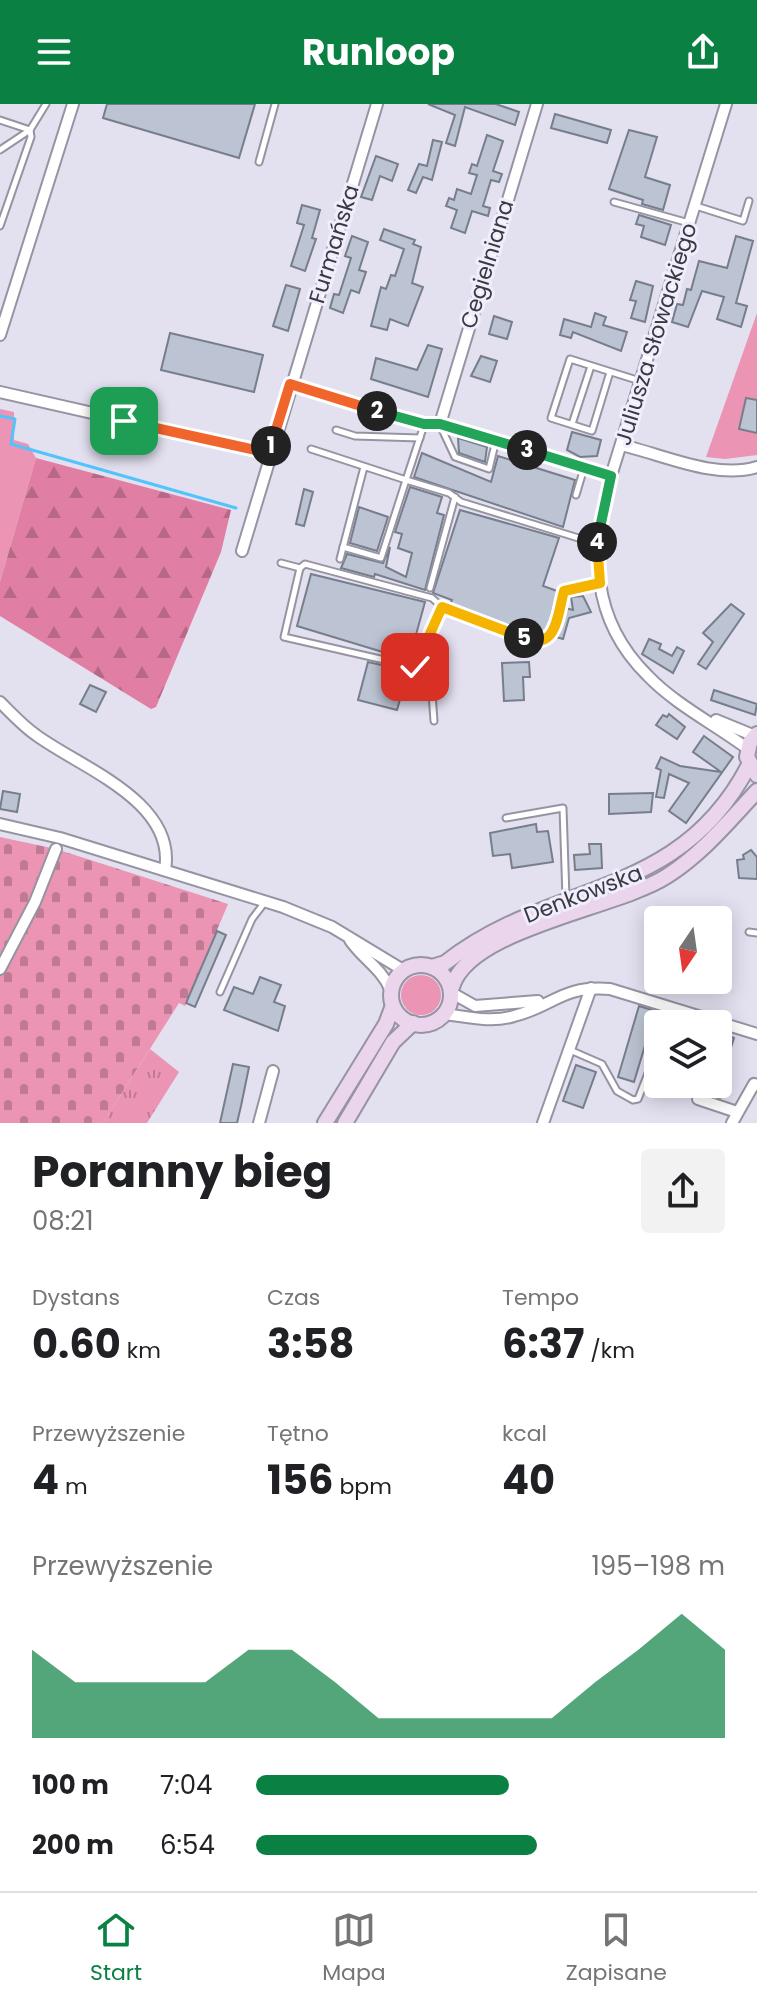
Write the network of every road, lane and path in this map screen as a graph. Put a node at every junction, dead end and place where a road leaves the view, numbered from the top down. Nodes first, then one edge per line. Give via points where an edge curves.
1 (46, 104) edge
2 (73, 104) edge
3 (275, 104) edge
4 (377, 104) edge
5 (537, 104) edge
6 (726, 104) edge
7 (0, 120) edge
8 (30, 130) junction
9 (0, 150) edge
10 (259, 162) dead end
11 (749, 201) dead end
12 (614, 202) dead end
13 (696, 206) junction
14 (690, 223) junction
15 (0, 226) edge
16 (0, 335) edge
17 (591, 366) junction
18 (610, 372) junction
19 (641, 381) junction
20 (290, 384) junction
21 (0, 392) edge
22 (424, 424) junction
23 (440, 424) junction
24 (572, 424) junction
25 (336, 430) dead end
26 (420, 438) junction
27 (496, 440) junction
28 (621, 445) junction
29 (311, 449) dead end
30 (269, 453) junction
31 (364, 467) junction
32 (584, 467) junction
33 (757, 467) edge
34 (611, 476) junction
35 (406, 480) junction
36 (576, 495) dead end
37 (455, 497) junction
38 (585, 540) dead end
39 (343, 547) junction
40 (242, 551) dead end
41 (340, 559) dead end
42 (281, 563) dead end
43 (300, 568) junction
44 (600, 583) junction
45 (430, 588) dead end
46 (442, 607) junction
47 (415, 667) junction
48 (0, 702) edge
49 (434, 721) dead end
50 (753, 739) edge
51 (753, 770) edge
52 (757, 791) edge
53 (506, 818) dead end
54 (0, 824) edge
55 (56, 849) dead end
56 (165, 870) junction
57 (566, 899) junction
58 (265, 901) junction
59 (749, 932) dead end
60 (757, 933) edge
61 (349, 938) junction
62 (432, 967) junction
63 (0, 969) edge
64 (403, 970) junction
65 (591, 988) junction
66 (390, 989) junction
67 (452, 990) junction
68 (220, 992) dead end
69 (548, 1000) junction
70 (392, 1008) junction
71 (677, 1010) edge
72 (445, 1014) junction
73 (413, 1023) junction
74 (732, 1025) edge
75 (756, 1030) edge
76 (570, 1050) junction
77 (273, 1071) dead end
78 (644, 1084) edge
79 (757, 1085) edge
80 (698, 1099) dead end
81 (734, 1118) edge
82 (259, 1123) edge
83 (325, 1123) edge
84 (345, 1123) edge
85 (543, 1123) edge

1 - 8 lane
2 - 16 street
3 - 10 lane
4 - 20 street, Furmańska
5 - 23 street, Cegielniana
6 - 13 street, Juliusza Słowackiego
7 - 8 lane
8 - 9 lane
8 - 15 lane
11 - 13 lane via 743,221
12 - 14 lane
13 - 14 street, Juliusza Słowackiego
14 - 19 street, Juliusza Słowackiego
17 - 18 lane
17 - 24 lane
17 - 24 lane via 570,359 551,418
18 - 19 lane
18 - 24 lane via 592,431
19 - 28 street, Juliusza Słowackiego
20 - 22 street
20 - 30 street, Furmańska
21 - 30 street
22 - 23 street
22 - 26 lane
23 - 27 street
23 - 27 lane via 455,457 489,469
25 - 26 lane via 355,436
26 - 35 lane
27 - 32 street
28 - 33 street via 717,469
28 - 34 street, Juliusza Słowackiego
29 - 31 lane
30 - 40 street, Furmańska
31 - 35 lane
31 - 39 lane
32 - 34 street
32 - 36 lane
34 - 44 street, Juliusza Słowackiego via 597,541
35 - 37 lane
35 - 39 lane via 381,558
37 - 38 lane
37 - 45 lane
39 - 41 lane
42 - 43 lane
43 - 46 lane via 305,564 432,598
43 - 47 lane via 284,637
44 - 46 lane via 564,591 552,634 539,643
44 - 50 street, Juliusza Słowackiego via 611,621 648,677 704,716
46 - 47 lane
47 - 49 lane via 430,666
48 - 56 street via 37,736 103,775 150,816 164,850
50 - 51 main road
51 - 57 main road, Denkowska via 673,854 635,876
52 - 67 main road, Denkowska via 710,843 667,877 510,937 471,960 458,973
53 - 57 lane via 563,808
54 - 56 street
55 - 63 street
56 - 58 street
57 - 62 main road, Denkowska via 530,912
58 - 61 street
58 - 68 lane
59 - 60 lane
61 - 64 street
61 - 66 street
62 - 64 main road
62 - 67 main road
64 - 66 main road
65 - 69 street
65 - 71 street
65 - 76 street
66 - 70 main road
67 - 69 street via 475,1006
67 - 72 main road
69 - 72 street via 508,1018
70 - 73 main road
70 - 83 main road
72 - 73 main road via 432,1023
73 - 84 main road via 393,1042
74 - 75 street
76 - 78 lane via 602,1064 617,1091 633,1100
76 - 85 street
77 - 82 street
79 - 81 street
80 - 81 street

